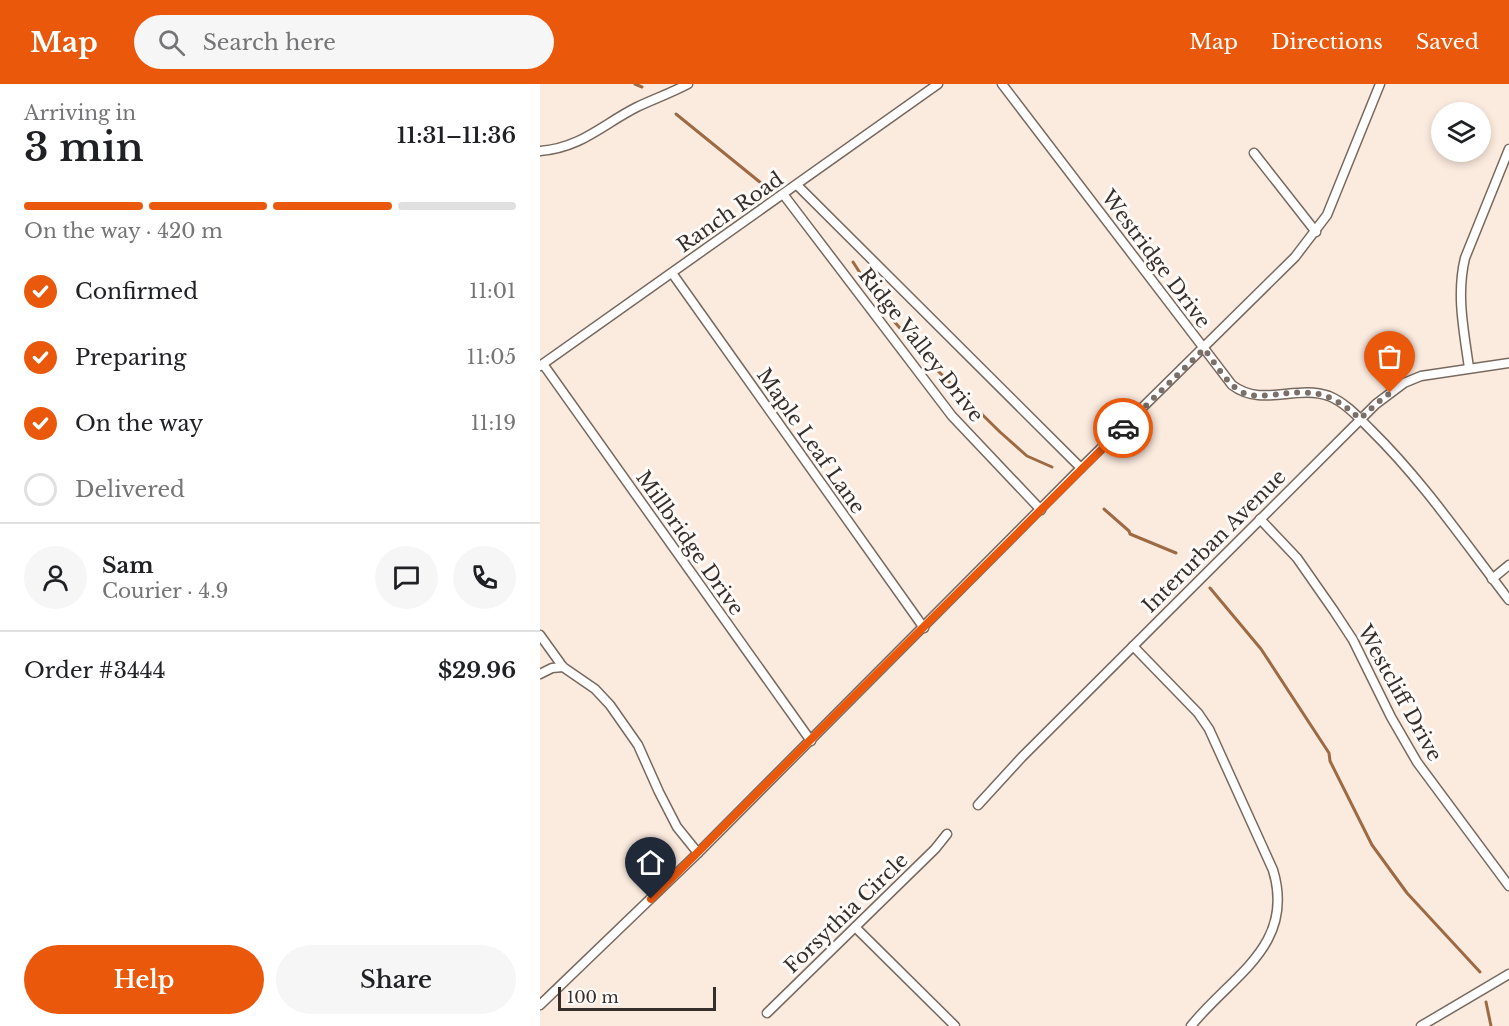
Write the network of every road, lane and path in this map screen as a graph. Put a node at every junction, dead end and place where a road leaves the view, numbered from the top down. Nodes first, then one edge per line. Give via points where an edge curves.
1 (688, 84) edge
2 (938, 84) edge
3 (1002, 84) edge
4 (1380, 84) edge
5 (1509, 149) edge
6 (540, 151) edge
7 (1254, 153) dead end
8 (797, 185) junction
9 (783, 194) junction
10 (1316, 232) junction
11 (672, 273) junction
12 (1204, 349) junction
13 (1509, 363) edge
14 (542, 365) edge
15 (1469, 368) junction
16 (1360, 419) junction
17 (1081, 468) junction
18 (1041, 510) junction
19 (1260, 519) junction
20 (1509, 565) edge
21 (1492, 579) junction
22 (1509, 600) edge
23 (924, 628) junction
24 (540, 635) edge
25 (1133, 646) junction
26 (563, 667) junction
27 (540, 674) edge
28 (811, 741) junction
29 (978, 805) dead end
30 (947, 834) dead end
31 (698, 853) junction
32 (1509, 886) edge
33 (855, 927) junction
34 (1509, 974) edge
35 (540, 1005) edge
36 (767, 1013) dead end
37 (955, 1026) edge
38 (1191, 1026) edge
39 (1420, 1026) edge

1 - 6 street via 637,107 571,145
2 - 8 street, Ranch Road
3 - 12 street, Westridge Drive
4 - 10 street via 1333,202
5 - 15 street via 1461,274 1459,291
7 - 10 street
8 - 9 street, Ranch Road
8 - 17 street, Ridge Valley Drive
9 - 11 street, Ranch Road
9 - 18 street, Ridge Valley Drive via 952,416
10 - 12 street
11 - 14 street, Ranch Road
11 - 23 street, Maple Leaf Lane
12 - 16 street, Westridge Drive via 1232,385 1247,394 1317,393 1343,403
12 - 17 street
13 - 15 street, Interurban Avenue
14 - 28 street, Millbridge Drive
15 - 16 street, Interurban Avenue via 1404,383
16 - 19 street, Interurban Avenue
16 - 21 street, Westridge Drive via 1407,468
17 - 18 street
18 - 23 street
19 - 25 street, Interurban Avenue
19 - 32 street, Westcliff Drive via 1297,558 1334,611 1417,762
20 - 21 street
21 - 22 street, Westridge Drive
23 - 28 street
24 - 26 street
25 - 29 street, Interurban Avenue
25 - 38 street via 1209,729 1277,883 1278,908 1271,936 1252,963
26 - 27 street
26 - 31 street via 595,689 610,705 638,745 677,827
28 - 31 street
30 - 33 street, Forsythia Circle
31 - 35 street
33 - 36 street, Forsythia Circle
33 - 37 street
34 - 39 street

